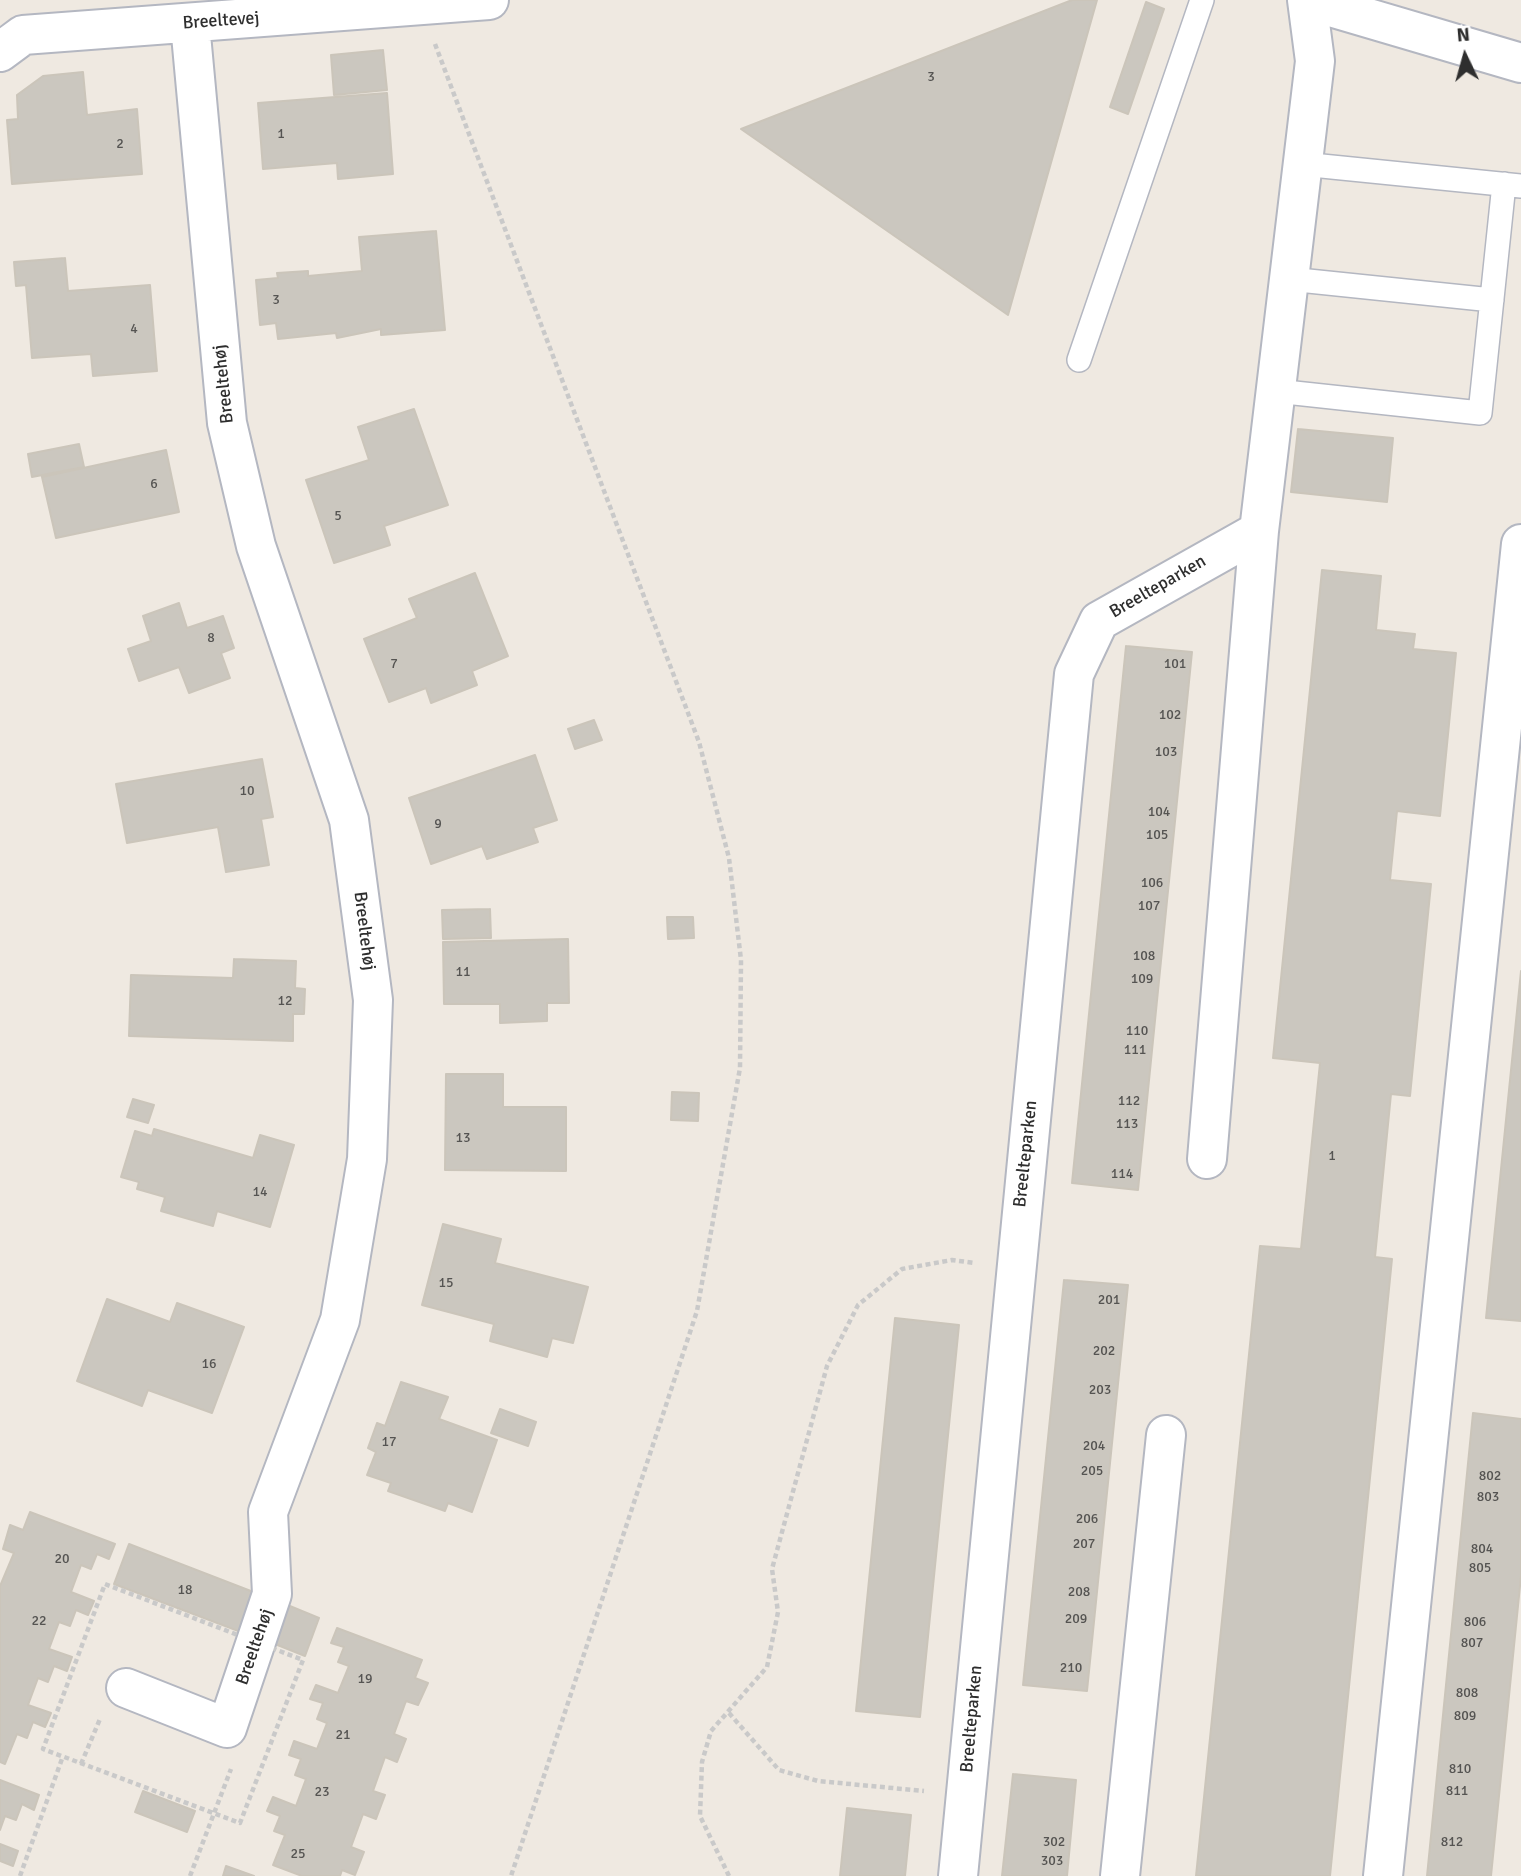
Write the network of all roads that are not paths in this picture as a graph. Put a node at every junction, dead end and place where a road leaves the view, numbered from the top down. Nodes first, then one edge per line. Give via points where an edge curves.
1 (489, 0) edge
2 (1202, 0) edge
3 (1307, 0) edge
4 (189, 12) edge
5 (0, 52) edge
6 (1521, 63) edge
7 (1302, 163) junction
8 (1512, 185) edge
9 (1289, 279) junction
10 (1492, 300) junction
11 (1079, 360) dead end
12 (1276, 391) junction
13 (1259, 531) junction
14 (1521, 544) edge
15 (1207, 1159) dead end
16 (1166, 1434) dead end
17 (126, 1688) dead end
18 (958, 1876) edge
19 (1120, 1876) edge
20 (1383, 1876) edge

1 - 4 street, Breeltevej
2 - 11 lane
3 - 6 street
3 - 7 street via 1315,61
4 - 5 street, Breeltevej via 23,35
4 - 17 street, Breeltehøj via 227,423 256,546 349,820 373,1000 368,1159 340,1321 268,1513 272,1594 227,1728
7 - 8 lane
7 - 9 street
8 - 10 lane
9 - 10 lane
9 - 12 street
10 - 12 lane via 1480,413
12 - 13 street
13 - 15 street
13 - 18 street, Breelteparken via 1099,621 1073,674
14 - 20 street
16 - 19 street

